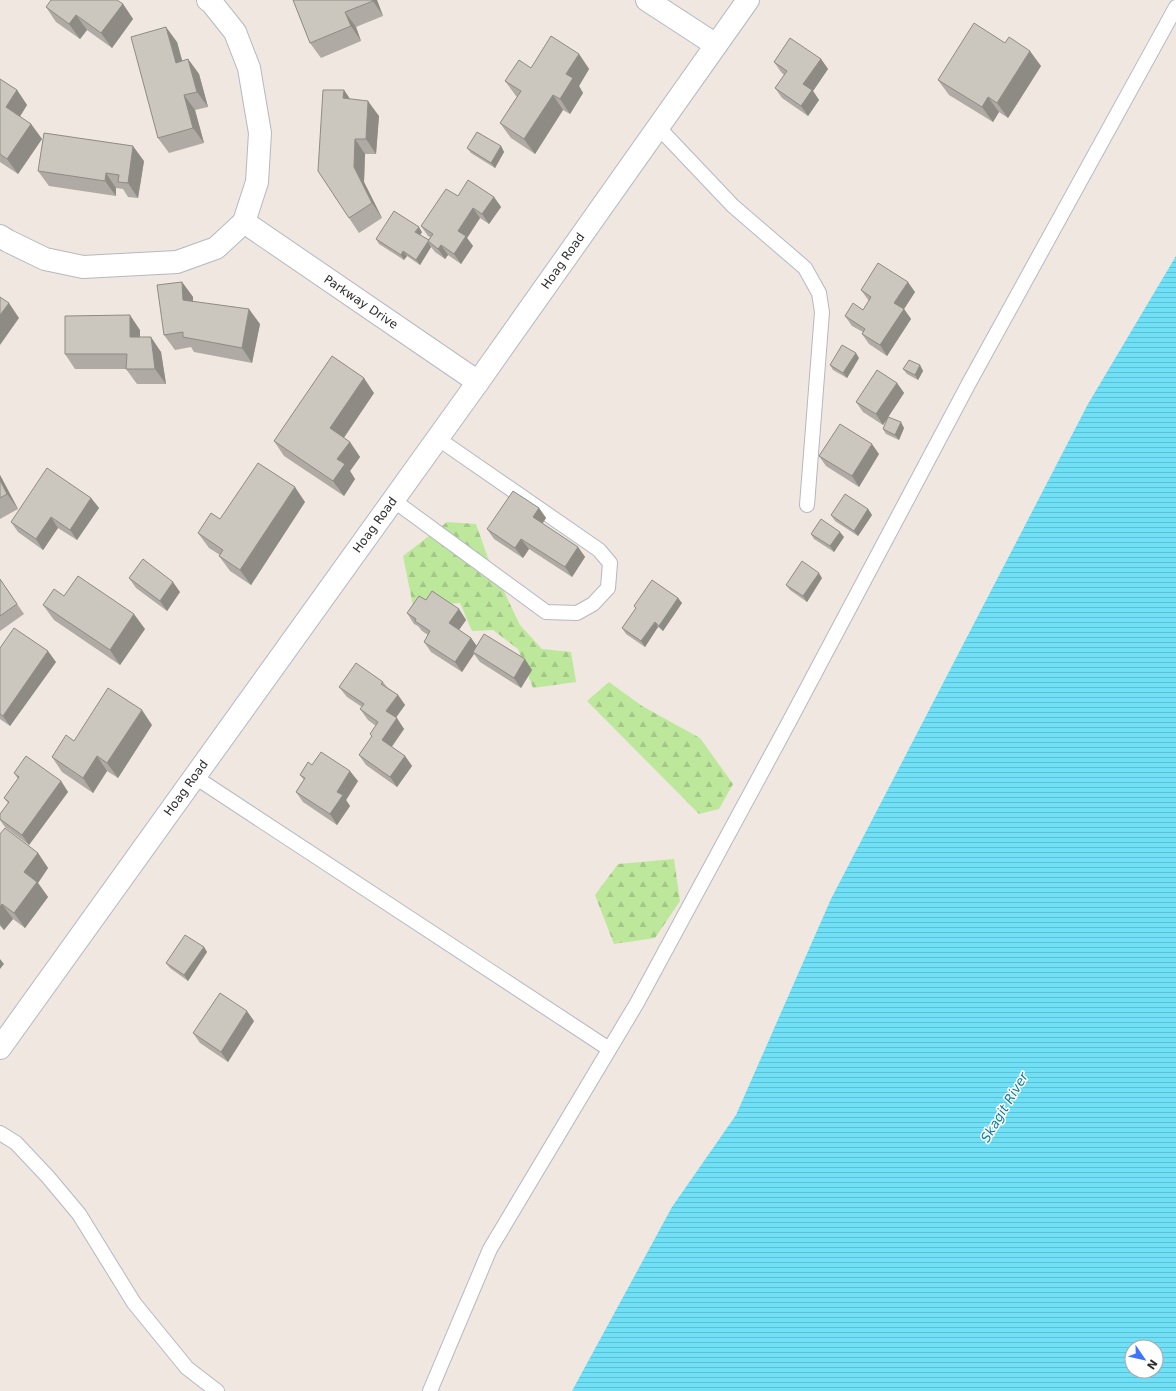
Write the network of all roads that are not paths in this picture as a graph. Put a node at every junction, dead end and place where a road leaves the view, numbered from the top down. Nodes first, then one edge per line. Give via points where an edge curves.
1 (208, 0) edge
2 (647, 0) edge
3 (748, 0) edge
4 (1176, 7) edge
5 (716, 45) junction
6 (658, 127) junction
7 (244, 222) junction
8 (0, 236) edge
9 (478, 382) junction
10 (437, 438) junction
11 (393, 500) junction
12 (807, 505) dead end
13 (195, 777) junction
14 (0, 1048) edge
15 (609, 1049) junction
16 (0, 1133) edge
17 (217, 1391) edge
18 (430, 1391) edge

1 - 7 street via 235,32 249,68 260,133 257,182
2 - 5 street
3 - 5 street, Hoag Road
4 - 15 lane via 965,390 637,1003
5 - 6 street, Hoag Road
6 - 9 street, Hoag Road
6 - 12 lane via 733,206 805,268 818,293 822,312
7 - 8 street via 216,248 176,262 83,267 45,259
7 - 9 street, Parkway Drive
9 - 10 street, Hoag Road
10 - 11 street, Hoag Road
10 - 11 lane via 600,550 610,563 608,588 593,604 577,613 546,612
11 - 13 street, Hoag Road
13 - 14 street, Hoag Road
13 - 15 lane
15 - 18 lane via 490,1249
16 - 17 lane via 16,1143 48,1177 79,1214 134,1303 187,1368

